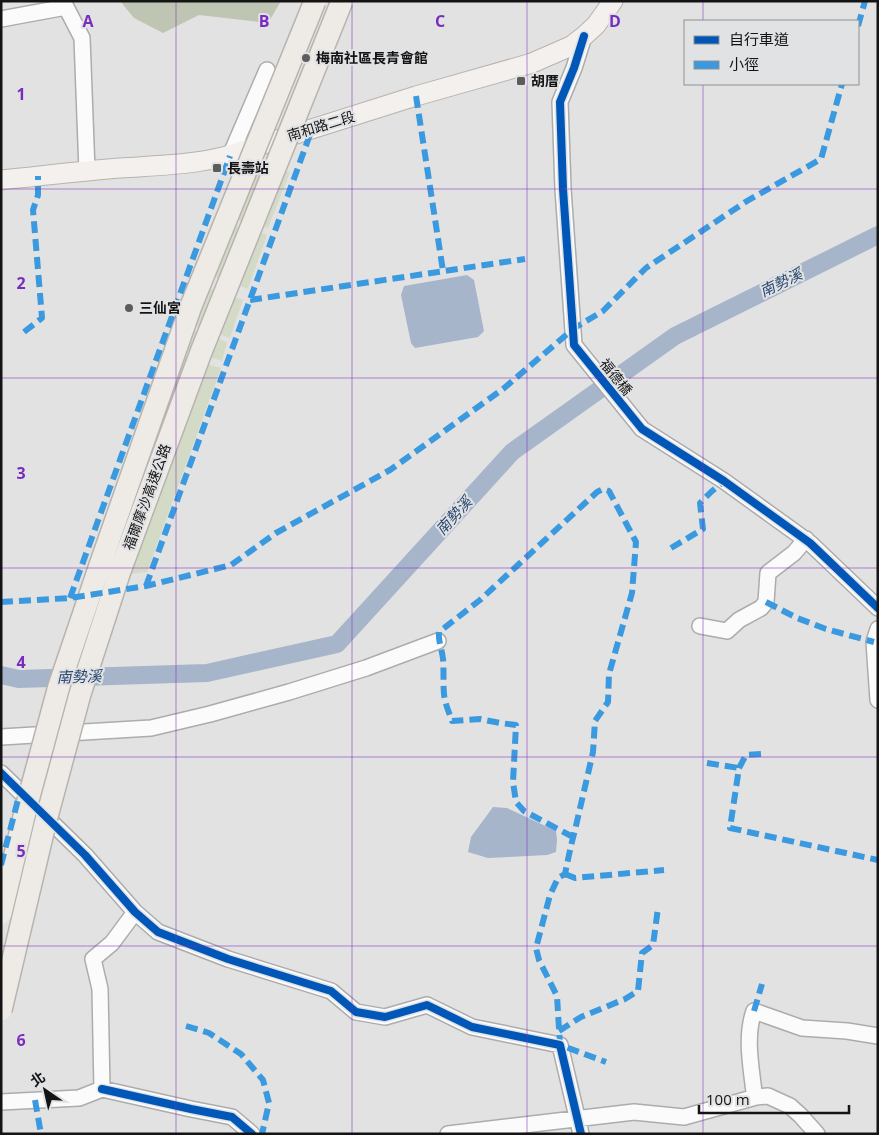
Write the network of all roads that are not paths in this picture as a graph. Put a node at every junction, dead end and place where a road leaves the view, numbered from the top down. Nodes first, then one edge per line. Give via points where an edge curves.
1 (315, 1) edge
2 (342, 1) edge
3 (613, 1) edge
4 (1, 19) edge
5 (584, 36) junction
6 (266, 70) dead end
7 (230, 156) junction
8 (87, 171) junction
9 (1, 180) edge
10 (806, 539) junction
11 (878, 608) edge
12 (700, 626) dead end
13 (878, 629) edge
14 (438, 641) dead end
15 (878, 700) edge
16 (1, 737) edge
17 (1, 772) edge
18 (135, 912) junction
19 (1, 913) edge
20 (1, 1010) edge
21 (878, 1036) edge
22 (102, 1089) junction
23 (756, 1097) junction
24 (1, 1102) edge
25 (580, 1126) edge
26 (252, 1134) edge
27 (448, 1134) edge
28 (818, 1134) edge

1 - 19 highway, 福爾摩沙高速公路, bridge via 191,306 100,565 59,686
2 - 20 highway, 福爾摩沙高速公路, bridge via 201,352 120,571 80,694
3 - 5 main road, 南和路二段
4 - 8 street via 66,7 82,38
5 - 7 main road, 南和路二段 via 571,46 532,63 416,96
5 - 10 street, 福德橋 via 560,102 574,345 642,429
6 - 7 street
7 - 8 main road, 南和路二段
8 - 9 main road, 南和路二段
10 - 11 street, 福德橋
10 - 12 street via 768,573 766,602 761,608 727,631
13 - 15 street via 874,642
14 - 16 street via 289,692 151,728
17 - 18 street via 85,855
18 - 22 street via 112,943 93,959 100,989
18 - 25 street via 158,932 228,959 331,991 356,1012 385,1017 427,1006 472,1027 560,1045
21 - 23 street via 802,1028 754,1011 749,1040
22 - 24 street via 79,1098
22 - 26 street via 232,1117
23 - 25 street via 684,1116 634,1112
23 - 28 street via 768,1096 790,1106
25 - 27 street

